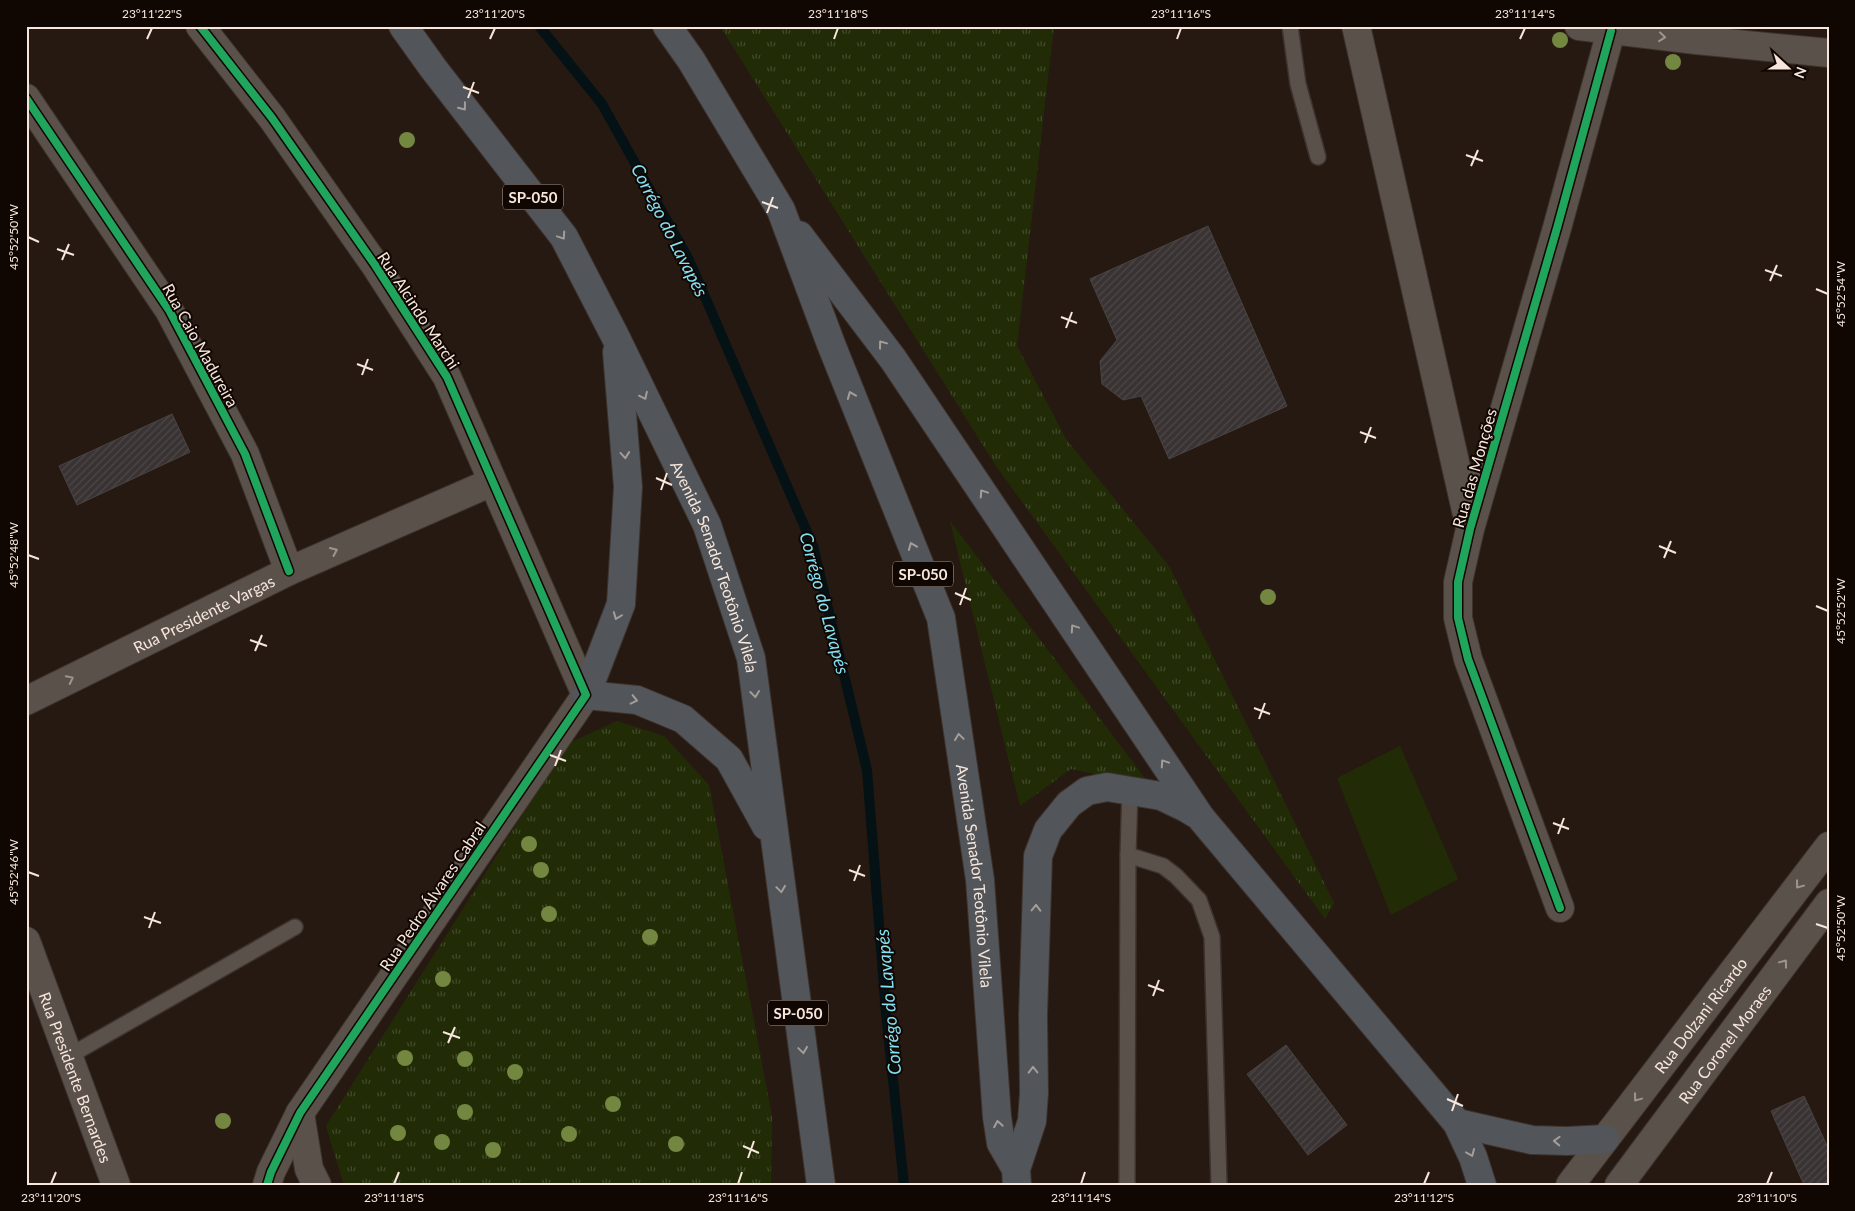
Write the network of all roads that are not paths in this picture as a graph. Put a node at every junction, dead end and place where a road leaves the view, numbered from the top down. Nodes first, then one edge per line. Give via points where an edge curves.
1 (200, 26) edge
2 (403, 26) edge
3 (667, 26) edge
4 (1290, 26) edge
5 (1356, 26) edge
6 (1579, 26) edge
7 (1611, 31) junction
8 (1829, 53) edge
9 (26, 98) edge
10 (1318, 157) dead end
11 (781, 210) junction
12 (615, 336) junction
13 (492, 482) junction
14 (1470, 529) junction
15 (289, 571) junction
16 (586, 695) junction
17 (26, 701) edge
18 (1130, 790) junction
19 (1201, 818) junction
20 (774, 841) junction
21 (1829, 846) edge
22 (1128, 855) junction
23 (1829, 903) edge
24 (1560, 908) dead end
25 (295, 927) dead end
26 (26, 941) edge
27 (69, 1056) junction
28 (300, 1113) junction
29 (1457, 1123) junction
30 (1605, 1139) junction
31 (1016, 1177) edge
32 (1629, 1179) edge
33 (262, 1180) edge
34 (116, 1185) edge
35 (317, 1185) edge
36 (821, 1185) edge
37 (1127, 1185) edge
38 (1218, 1185) edge
39 (1482, 1185) edge
40 (1570, 1185) edge

1 - 13 street, Rua Alcindo Marchi via 277,126 447,377
2 -> 12 highway, Avenida Senador Teotônio Vilela / SP-050 via 564,237
3 - 11 highway, Avenida Senador Teotônio Vilela / SP-050
4 - 10 lane via 1298,84
5 - 14 street, Rua das Monções
6 - 7 street
7 -> 8 street
7 - 14 street, Rua das Monções
9 - 15 street, Rua Caio Madureira via 169,310 245,454
19 -> 11 highway via 893,359
31 -> 11 highway, Avenida Senador Teotônio Vilela / SP-050 via 1001,1143 997,1117 980,880 941,618
12 -> 16 highway via 628,488 621,604
12 -> 20 highway, Avenida Senador Teotônio Vilela / SP-050 via 707,525 751,658
15 -> 13 street, Rua Presidente Vargas
13 - 16 street, Rua Alcindo Marchi
14 - 24 street, Rua das Monções via 1458,582 1458,618 1468,659
17 -> 15 street, Rua Presidente Vargas
16 -> 20 highway via 637,700 683,719 729,759
16 - 28 street, Rua Pedro Álvares Cabral
18 - 19 highway via 1174,801
18 - 22 lane
31 -> 18 highway via 1032,1120 1034,1094 1038,856 1048,830 1068,804 1087,791 1107,787
19 - 29 highway
20 -> 36 highway, Avenida Senador Teotônio Vilela / SP-050
21 -> 30 street, Rua Dolzani Ricardo
22 - 37 lane
22 - 38 lane via 1163,866 1176,876 1199,900 1212,937
32 -> 23 street, Rua Coronel Moraes
25 - 27 lane
26 - 27 street, Rua Presidente Bernardes
27 - 34 street, Rua Presidente Bernardes
28 - 33 street, Rua Pedro Álvares Cabral
28 - 35 street via 309,1169
30 -> 29 highway via 1532,1140
29 -> 39 highway
30 - 40 street, Rua Dolzani Ricardo

